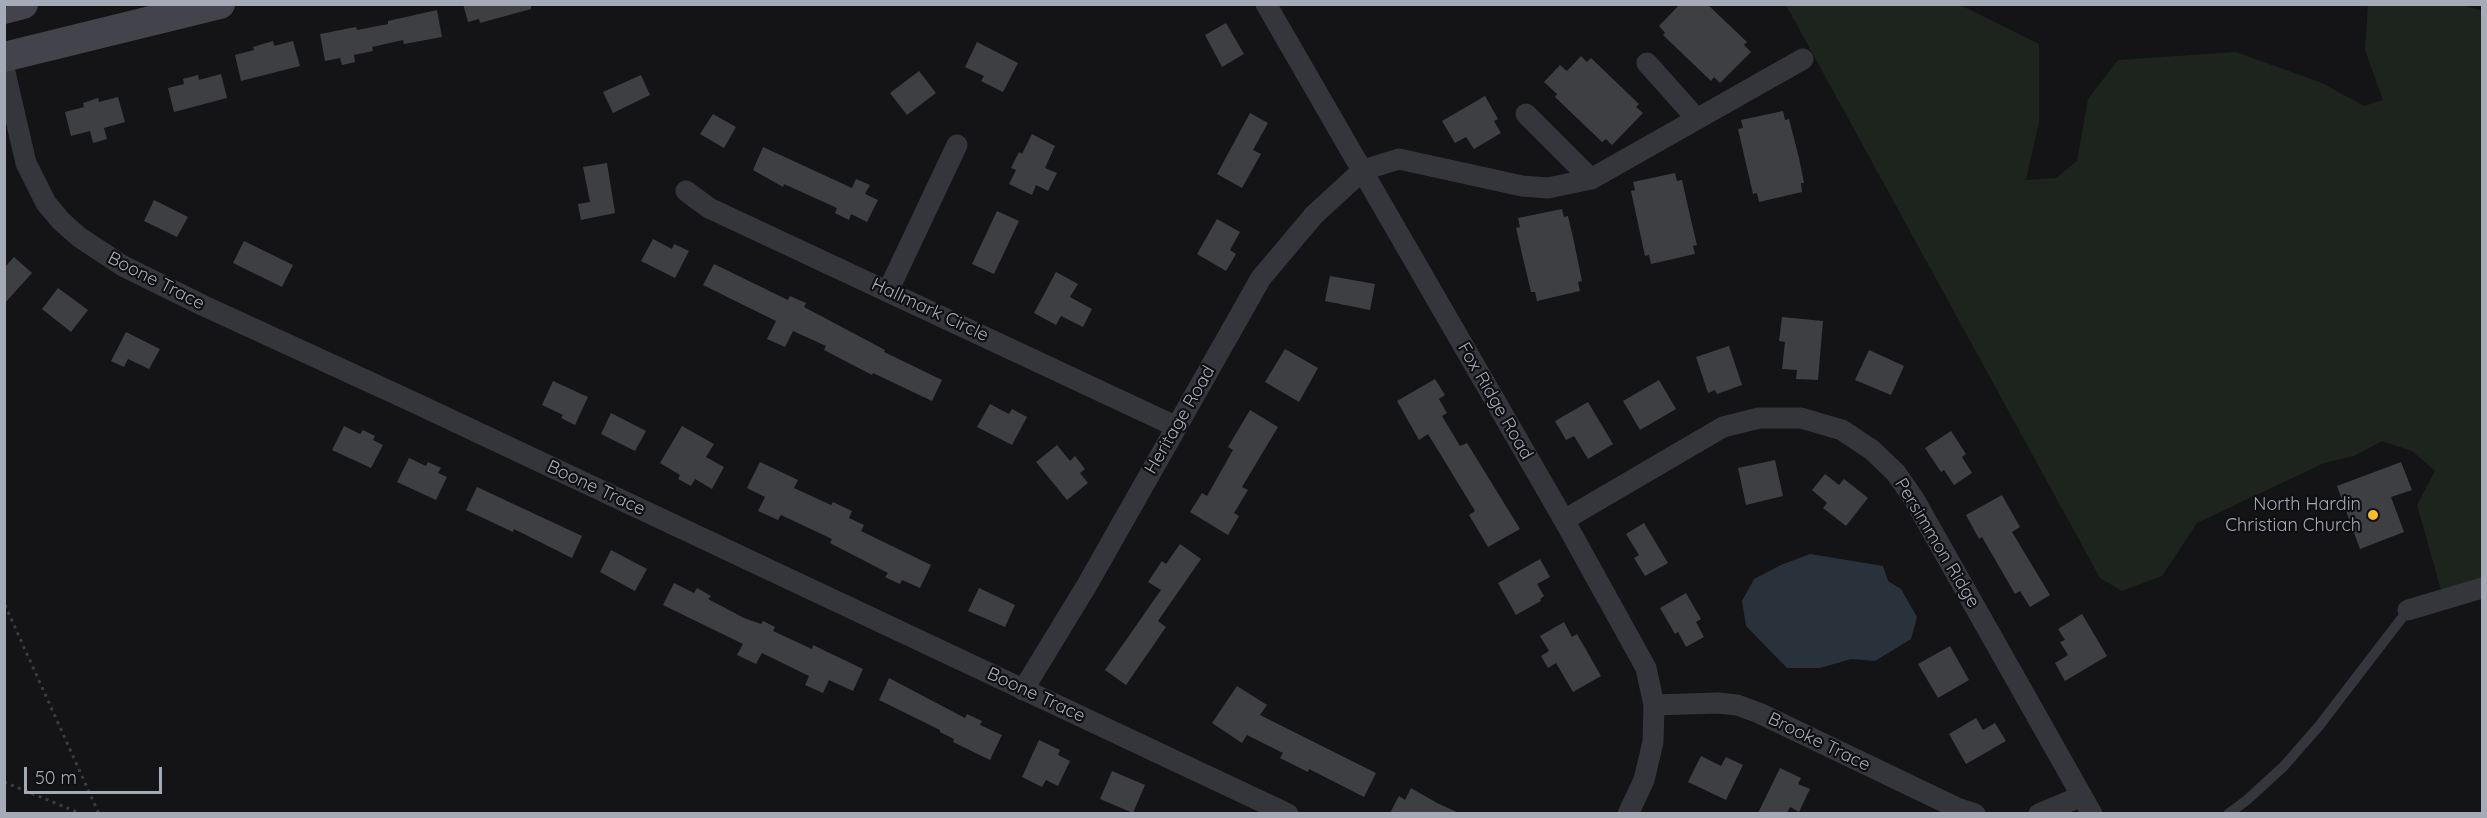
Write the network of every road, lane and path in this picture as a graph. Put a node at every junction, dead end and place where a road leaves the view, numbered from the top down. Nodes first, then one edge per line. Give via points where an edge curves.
1 (23, 4) edge
2 (220, 4) edge
3 (1266, 4) edge
4 (4, 9) edge
5 (4, 57) edge
6 (1803, 59) dead end
7 (1647, 63) dead end
8 (4, 68) edge
9 (1526, 114) dead end
10 (1697, 119) junction
11 (957, 145) dead end
12 (1363, 170) junction
13 (1591, 178) junction
14 (686, 191) dead end
15 (888, 291) junction
16 (1177, 428) junction
17 (1564, 520) junction
18 (2482, 588) edge
19 (5, 605) edge
20 (2408, 610) joint
21 (1023, 690) junction
22 (1654, 705) junction
23 (4, 782) edge
24 (2087, 805) edge
25 (82, 813) edge
26 (99, 813) edge
27 (1288, 813) edge
28 (1628, 813) edge
29 (1975, 813) edge
30 (2039, 813) edge
31 (2228, 813) edge

1 - 4 street
2 - 5 street
3 - 12 street, Fox Ridge Road
6 - 10 street
7 - 10 street
8 - 21 street, Boone Trace via 34,183 61,221 100,252 202,305
9 - 13 street
10 - 13 street
11 - 15 street
12 - 13 street via 1399,159 1522,186 1548,188
12 - 16 street, Heritage Road via 1314,215 1261,279
12 - 17 street, Fox Ridge Road
14 - 15 street, Hallmark Circle via 709,208
15 - 16 street, Hallmark Circle
16 - 21 street, Heritage Road
17 - 22 street, Fox Ridge Road via 1646,668
17 - 24 street, Persimmon Ridge via 1723,427 1759,418 1801,418 1842,430 1872,450 1896,473 1914,499
18 - 20 street
19 - 26 path
20 - 31 lane via 2284,766
21 - 27 street, Boone Trace
22 - 28 street, Fox Ridge Road via 1653,742 1644,780
22 - 29 street, Brooke Trace via 1737,705
23 - 25 path
24 - 30 street

